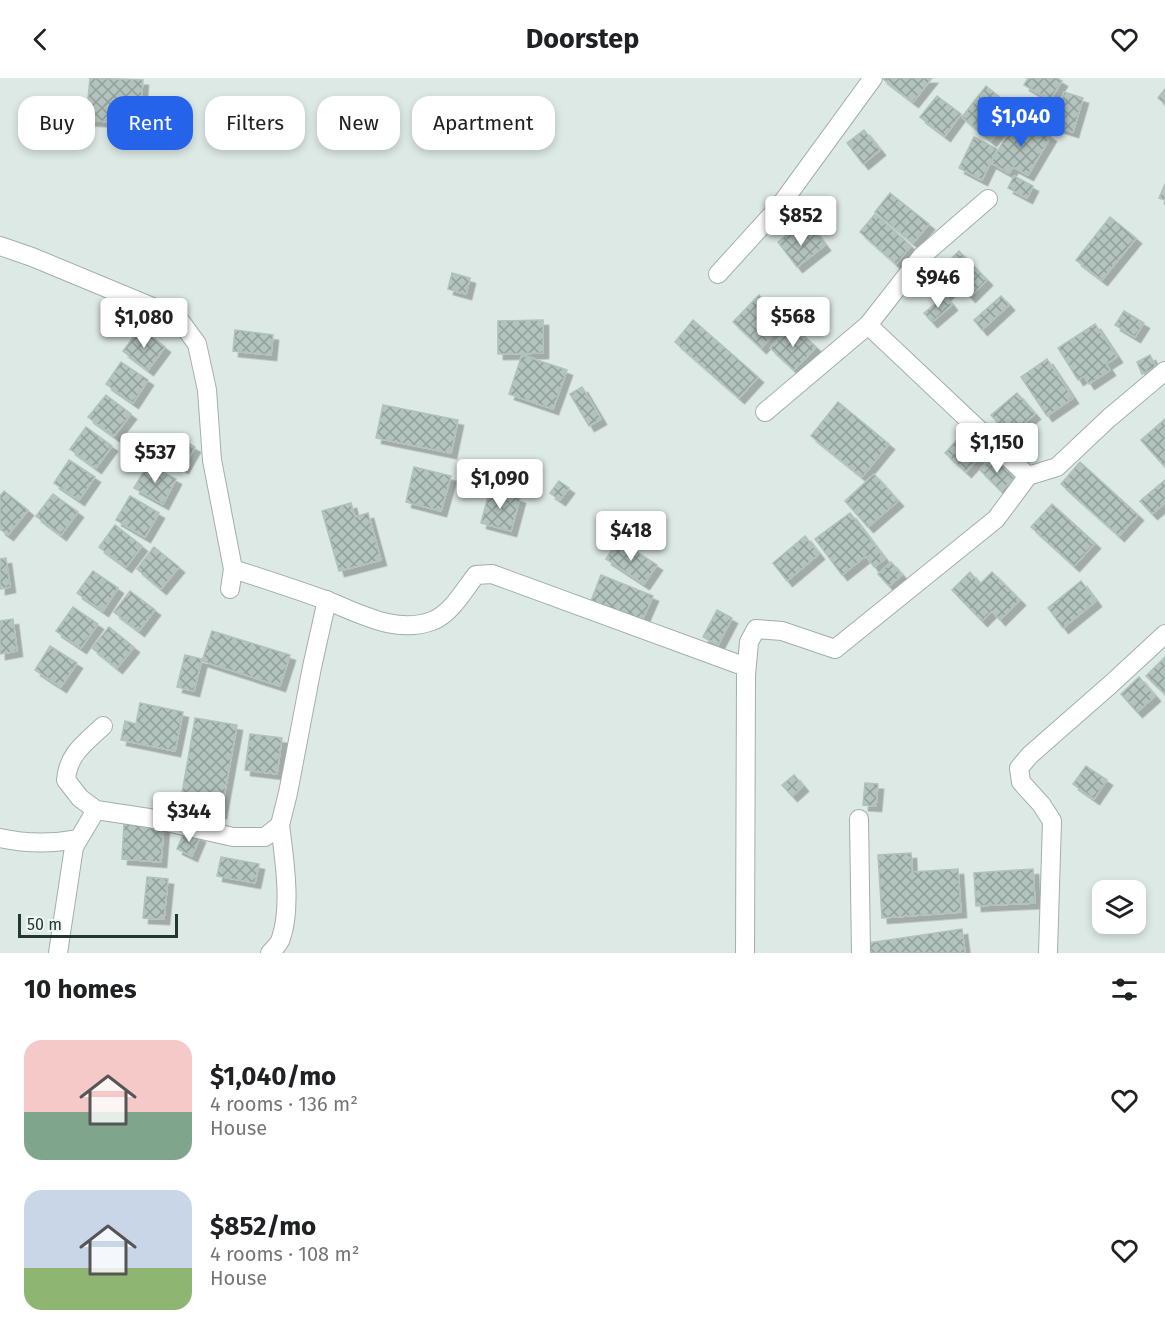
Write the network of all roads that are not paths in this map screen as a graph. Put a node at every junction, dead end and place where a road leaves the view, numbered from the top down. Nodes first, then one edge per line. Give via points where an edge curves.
1 (873, 78) edge
2 (988, 199) dead end
3 (0, 246) edge
4 (718, 274) dead end
5 (868, 325) junction
6 (1165, 371) edge
7 (765, 411) dead end
8 (1028, 476) junction
9 (233, 569) junction
10 (230, 588) dead end
11 (327, 600) junction
12 (1165, 634) edge
13 (746, 667) junction
14 (103, 726) dead end
15 (96, 810) junction
16 (859, 819) dead end
17 (280, 825) junction
18 (0, 838) edge
19 (78, 839) junction
20 (58, 953) edge
21 (270, 953) edge
22 (745, 953) edge
23 (861, 953) edge
24 (1048, 953) edge

1 - 4 street via 779,207
2 - 5 street via 922,256
3 - 9 street via 155,308 181,322 197,344 207,390 212,460
5 - 7 street
5 - 8 street
6 - 8 street via 1057,467
8 - 13 street via 996,519 835,649 783,631 756,629 748,642
9 - 10 street
9 - 11 street
11 - 13 street via 375,621 411,626 433,621 448,611 476,575 492,574
11 - 17 street
12 - 24 street via 1019,768 1020,782 1052,821
13 - 22 street
14 - 15 street via 78,748 67,767 66,780
15 - 17 street via 233,837 265,837
15 - 19 street
16 - 23 street
17 - 21 street via 285,912 281,939
18 - 19 street via 34,843
19 - 20 street

